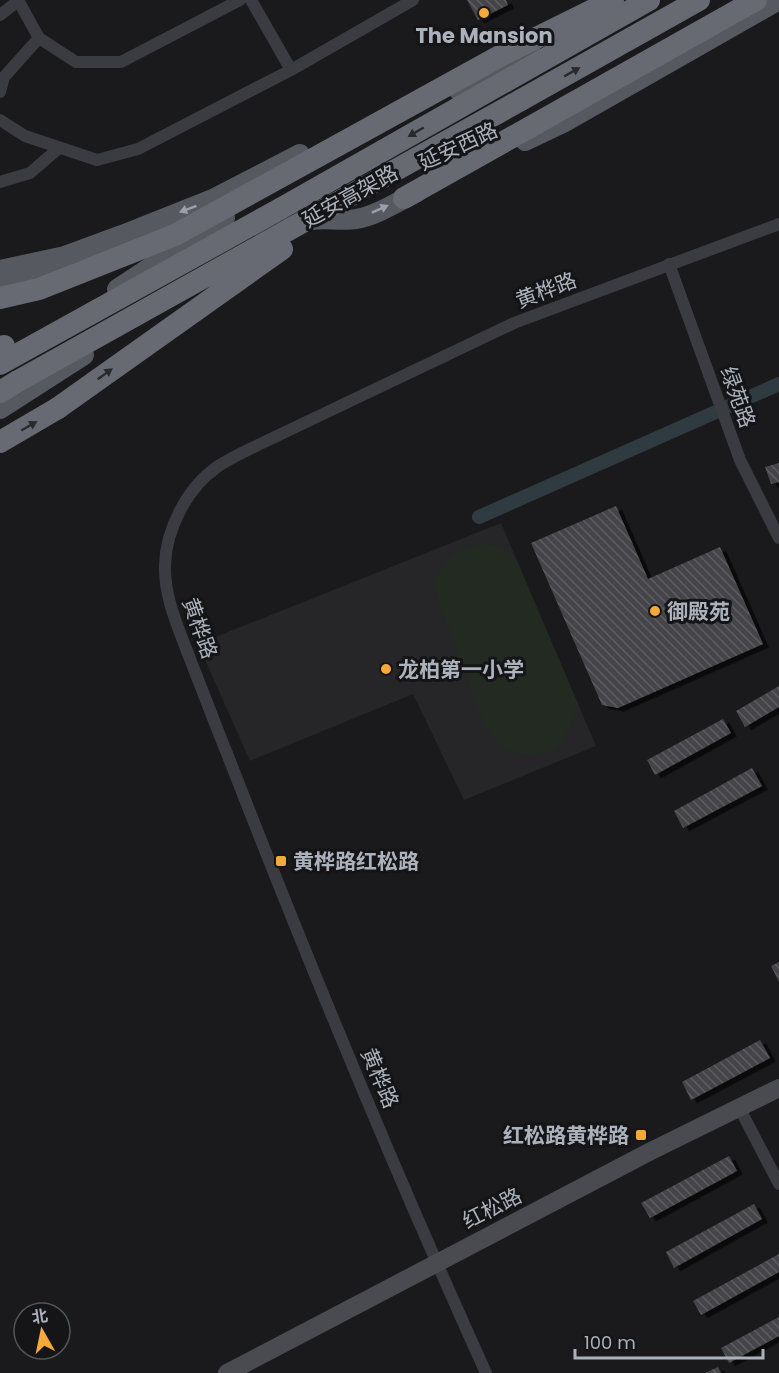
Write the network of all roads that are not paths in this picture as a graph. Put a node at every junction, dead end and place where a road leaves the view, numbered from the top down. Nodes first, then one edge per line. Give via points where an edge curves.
1 (18, 0) edge
2 (240, 0) edge
3 (251, 0) edge
4 (413, 0) edge
5 (595, 0) edge
6 (613, 0) edge
7 (622, 0) edge
8 (650, 0) edge
9 (699, 0) edge
10 (756, 0) edge
11 (779, 0) edge
12 (0, 15) edge
13 (39, 38) junction
14 (291, 70) junction
15 (0, 92) edge
16 (521, 100) junction
17 (0, 120) edge
18 (59, 148) junction
19 (0, 182) edge
20 (215, 198) junction
21 (404, 198) junction
22 (249, 203) junction
23 (779, 224) edge
24 (177, 230) junction
25 (162, 259) junction
26 (108, 261) junction
27 (669, 264) junction
28 (0, 270) edge
29 (0, 286) edge
30 (0, 298) edge
31 (3, 367) edge
32 (0, 409) edge
33 (0, 442) edge
34 (779, 538) edge
35 (779, 1088) edge
36 (740, 1109) junction
37 (779, 1184) edge
38 (436, 1262) junction
39 (227, 1373) edge
40 (486, 1373) edge

1 - 12 street
1 - 13 street
2 - 13 street via 121,62 76,62
3 - 14 street
4 - 14 street
5 - 20 main road
6 - 26 highway, bridge via 500,56 175,235
7 - 22 main road
8 -> 31 highway, 延安高架路, bridge
16 -> 9 highway, 延安高架路
10 - 21 highway
11 - 21 main road, 延安西路 via 563,123
13 - 15 street via 4,77
14 - 18 street via 138,149 97,160
16 - 31 highway, 延安高架路, bridge
33 -> 16 highway, bridge via 58,408 288,245
17 - 18 street via 24,136
18 - 19 street via 30,173
20 - 22 main road
20 -> 28 main road via 65,256
32 -> 21 main road, 延安西路 via 275,234 311,219 358,219
22 - 24 main road
22 - 25 main road
23 - 27 street, 黄桦路
24 - 25 main road
24 - 29 main road via 74,268
25 - 31 main road
26 - 29 highway, bridge via 45,279
26 - 30 highway, bridge via 39,289
27 - 34 street, 绿苑路 via 727,426
27 - 38 street, 黄桦路 via 443,354 218,466 189,496 168,542 166,586 180,632 270,864
35 - 36 street, 红松路
36 - 37 street
36 - 38 street, 红松路
38 - 39 street, 红松路
38 - 40 street, 黄桦路

